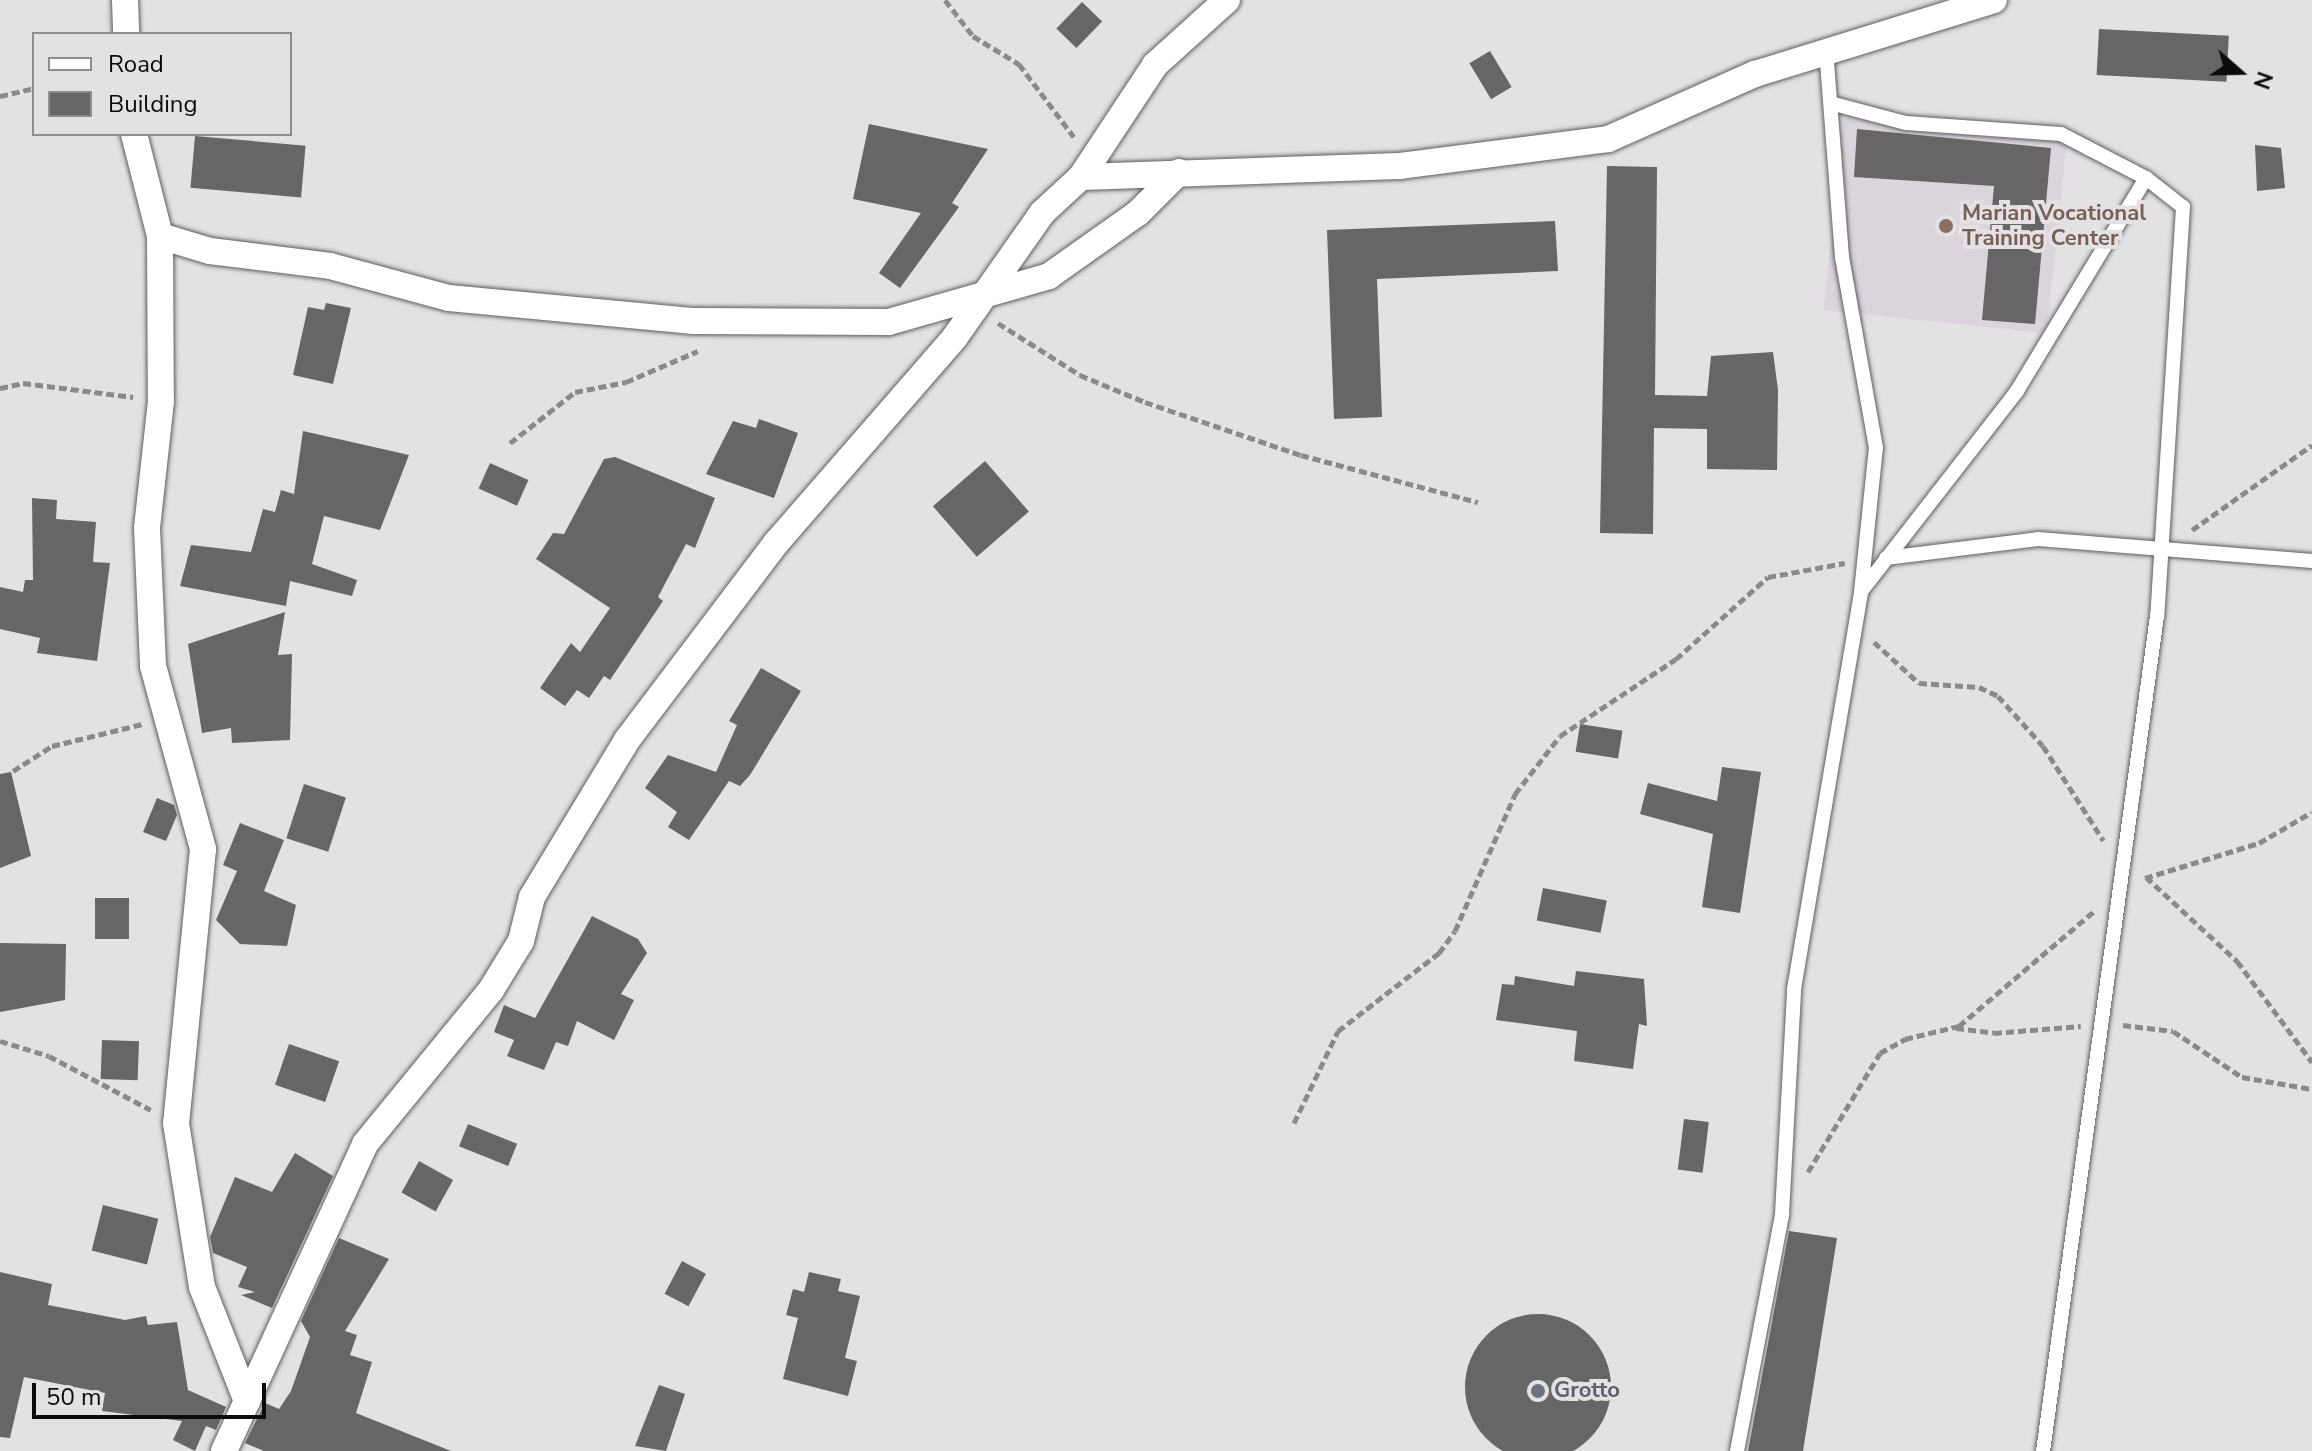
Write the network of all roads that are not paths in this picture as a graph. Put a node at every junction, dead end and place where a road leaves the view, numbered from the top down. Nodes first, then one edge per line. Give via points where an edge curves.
1 (125, 0) edge
2 (1227, 0) edge
3 (1994, 0) edge
4 (126, 32) edge
5 (1826, 49) junction
6 (1834, 104) junction
7 (135, 136) edge
8 (1086, 169) junction
9 (1179, 172) junction
10 (2146, 178) junction
11 (160, 236) junction
12 (981, 303) junction
13 (2170, 546) junction
14 (1886, 558) junction
15 (2312, 561) edge
16 (1861, 592) junction
17 (247, 1401) junction
18 (224, 1451) edge
19 (1737, 1451) edge
20 (2043, 1451) edge

1 - 4 street
2 - 8 street via 1155,65
3 - 5 street
5 - 6 lane
5 - 9 street via 1608,139 1400,166
6 - 10 lane via 1906,123 2061,134
6 - 16 lane via 1842,257 1876,430
7 - 11 street
8 - 9 street
8 - 12 street via 1042,213
9 - 12 street via 1087,253 1049,276
10 - 13 lane via 2183,210
10 - 14 lane via 2017,391
11 - 12 street via 210,251 375,275 449,298 743,323 889,322
11 - 17 street via 161,401 147,528 148,609 153,666 171,716 204,875 176,1123 202,1287
12 - 17 street via 777,542 627,740 532,897 521,941 491,990 365,1144
13 - 14 lane via 2008,540
13 - 15 lane
13 - 20 lane via 2097,1025
14 - 16 lane
16 - 19 lane via 1794,989 1782,1214
17 - 18 street

